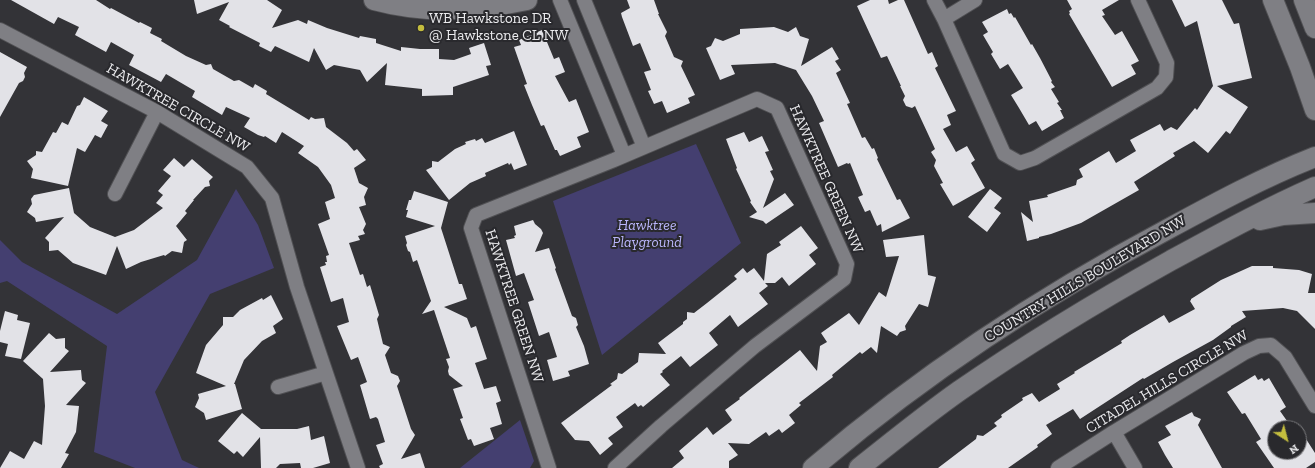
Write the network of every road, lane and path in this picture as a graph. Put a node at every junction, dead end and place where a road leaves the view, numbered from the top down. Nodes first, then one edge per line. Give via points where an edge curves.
1 (374, 0) edge
2 (527, 0) edge
3 (560, 0) edge
4 (584, 0) edge
5 (934, 0) edge
6 (975, 0) edge
7 (1138, 0) edge
8 (1273, 0) edge
9 (1304, 0) edge
10 (944, 19) junction
11 (1315, 28) edge
12 (0, 30) edge
13 (1315, 110) edge
14 (157, 112) junction
15 (644, 147) junction
16 (624, 155) junction
17 (1315, 157) edge
18 (1315, 188) edge
19 (116, 194) dead end
20 (1315, 213) edge
21 (1236, 225) junction
22 (326, 374) junction
23 (278, 387) dead end
24 (1315, 406) edge
25 (1114, 432) junction
26 (358, 468) edge
27 (549, 468) edge
28 (615, 468) edge
29 (813, 468) edge
30 (859, 468) edge
31 (1058, 468) edge
32 (1135, 468) edge

1 - 2 main road via 430,10 496,7
3 - 16 street
4 - 15 street
5 - 10 street
6 - 10 street
7 - 10 street via 1167,63 1166,77 1156,88 1035,158 1020,163 1004,154
8 - 13 main road
9 - 11 main road
12 - 14 street, HAWKTREE CIRCLE NW
14 - 19 street
14 - 22 street, HAWKTREE CIRCLE NW via 248,167 272,198
15 - 16 street, HAWKTREE GREEN NW
15 - 28 street, HAWKTREE GREEN NW via 757,100 777,108 847,264 844,279 755,346
16 - 27 street, HAWKTREE GREEN NW via 476,215 471,228
17 - 29 main road, COUNTRY HILLS BOULEVARD NW via 1204,209 1035,305 950,361 852,435
18 - 21 main road, COUNTRY HILLS BOULEVARD NW via 1276,204
20 - 21 main road
21 - 30 main road, COUNTRY HILLS BOULEVARD NW via 1036,340 960,391
22 - 23 street
22 - 26 street, HAWKTREE CIRCLE NW
24 - 25 street, CITADEL HILLS CIRCLE NW via 1285,358 1271,345 1259,346 1238,356
25 - 31 street, CITADEL HILLS CIRCLE NW
25 - 32 street

